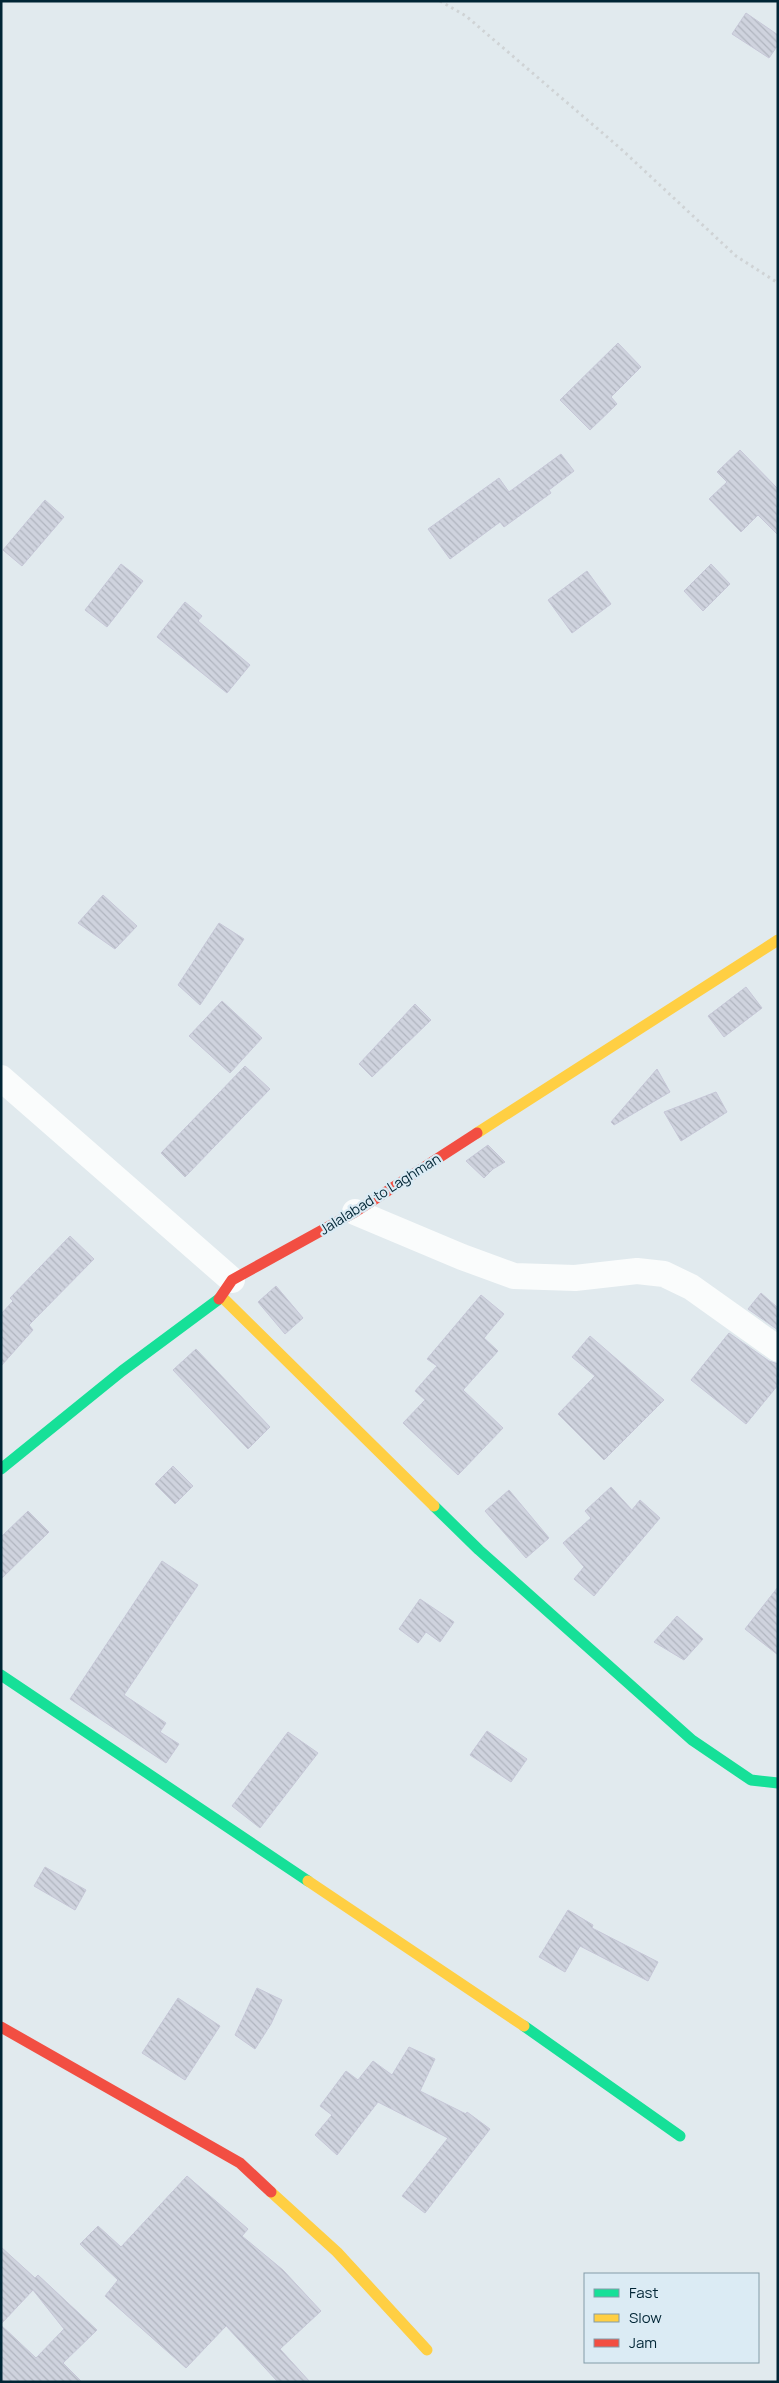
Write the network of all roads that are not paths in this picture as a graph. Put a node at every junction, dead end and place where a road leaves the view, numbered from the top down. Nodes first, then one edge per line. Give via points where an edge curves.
1 (778, 940) edge
2 (1, 1078) edge
3 (355, 1212) junction
4 (227, 1288) junction
5 (778, 1349) edge
6 (1, 1469) edge
7 (1, 1675) edge
8 (778, 1783) edge
9 (1, 2027) edge
10 (680, 2136) dead end
11 (427, 2350) dead end

1 - 3 street, Jalalabad to Laghman
2 - 4 street
3 - 4 street, Jalalabad to Laghman
3 - 5 street via 514,1276 575,1278 637,1271 664,1274 691,1287
4 - 6 street, Jalalabad to Laghman
4 - 8 street via 478,1550 692,1740 751,1780
7 - 10 street via 546,2040
9 - 11 street via 240,2163 337,2252

